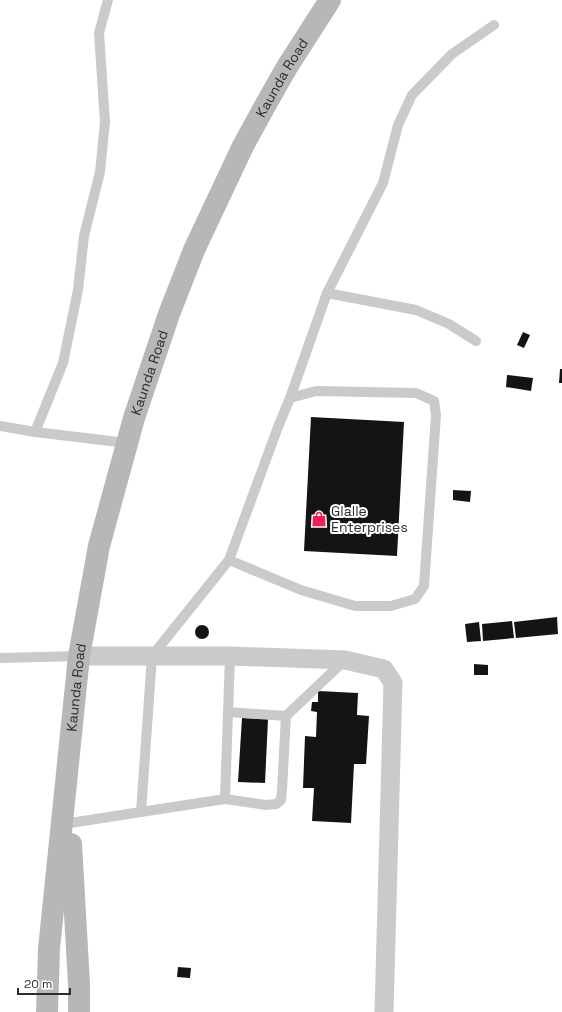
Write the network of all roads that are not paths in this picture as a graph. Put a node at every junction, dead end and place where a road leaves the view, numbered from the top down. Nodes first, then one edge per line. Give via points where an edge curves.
1 (108, 0) edge
2 (330, 0) edge
3 (494, 25) dead end
4 (327, 293) junction
5 (476, 342) dead end
6 (290, 398) junction
7 (0, 426) edge
8 (35, 432) junction
9 (127, 443) junction
10 (229, 560) junction
11 (78, 656) junction
12 (152, 656) junction
13 (230, 656) junction
14 (0, 658) edge
15 (345, 660) junction
16 (228, 712) junction
17 (286, 716) junction
18 (67, 779) junction
19 (225, 799) junction
20 (141, 812) junction
21 (70, 823) junction
22 (47, 1012) edge
23 (79, 1012) edge
24 (384, 1012) edge

1 - 8 lane via 99,33 105,122 100,172 84,236 78,290 63,363
2 - 9 main road, Kaunda Road via 287,67 251,132 194,250 168,314
3 - 4 lane via 452,54 412,95 398,125 383,183
4 - 5 lane via 416,310 449,324
4 - 6 lane
6 - 10 lane
6 - 10 lane via 316,391 416,393 434,402 436,415 424,586 415,599 391,606 355,606 301,590
7 - 8 lane
8 - 9 lane
9 - 11 main road, Kaunda Road via 99,546
10 - 12 lane
11 - 12 street
11 - 14 lane
11 - 18 main road, Kaunda Road
12 - 13 street
12 - 20 lane
13 - 15 street
13 - 16 lane
15 - 17 lane
15 - 24 street via 384,669 393,683
16 - 17 lane
16 - 19 lane
17 - 19 lane via 281,800 276,804 266,805
18 - 21 main road, Kaunda Road
18 - 22 main road, Kaunda Road via 49,949
19 - 20 lane
20 - 21 lane
21 - 23 main road, Kaunda Road

